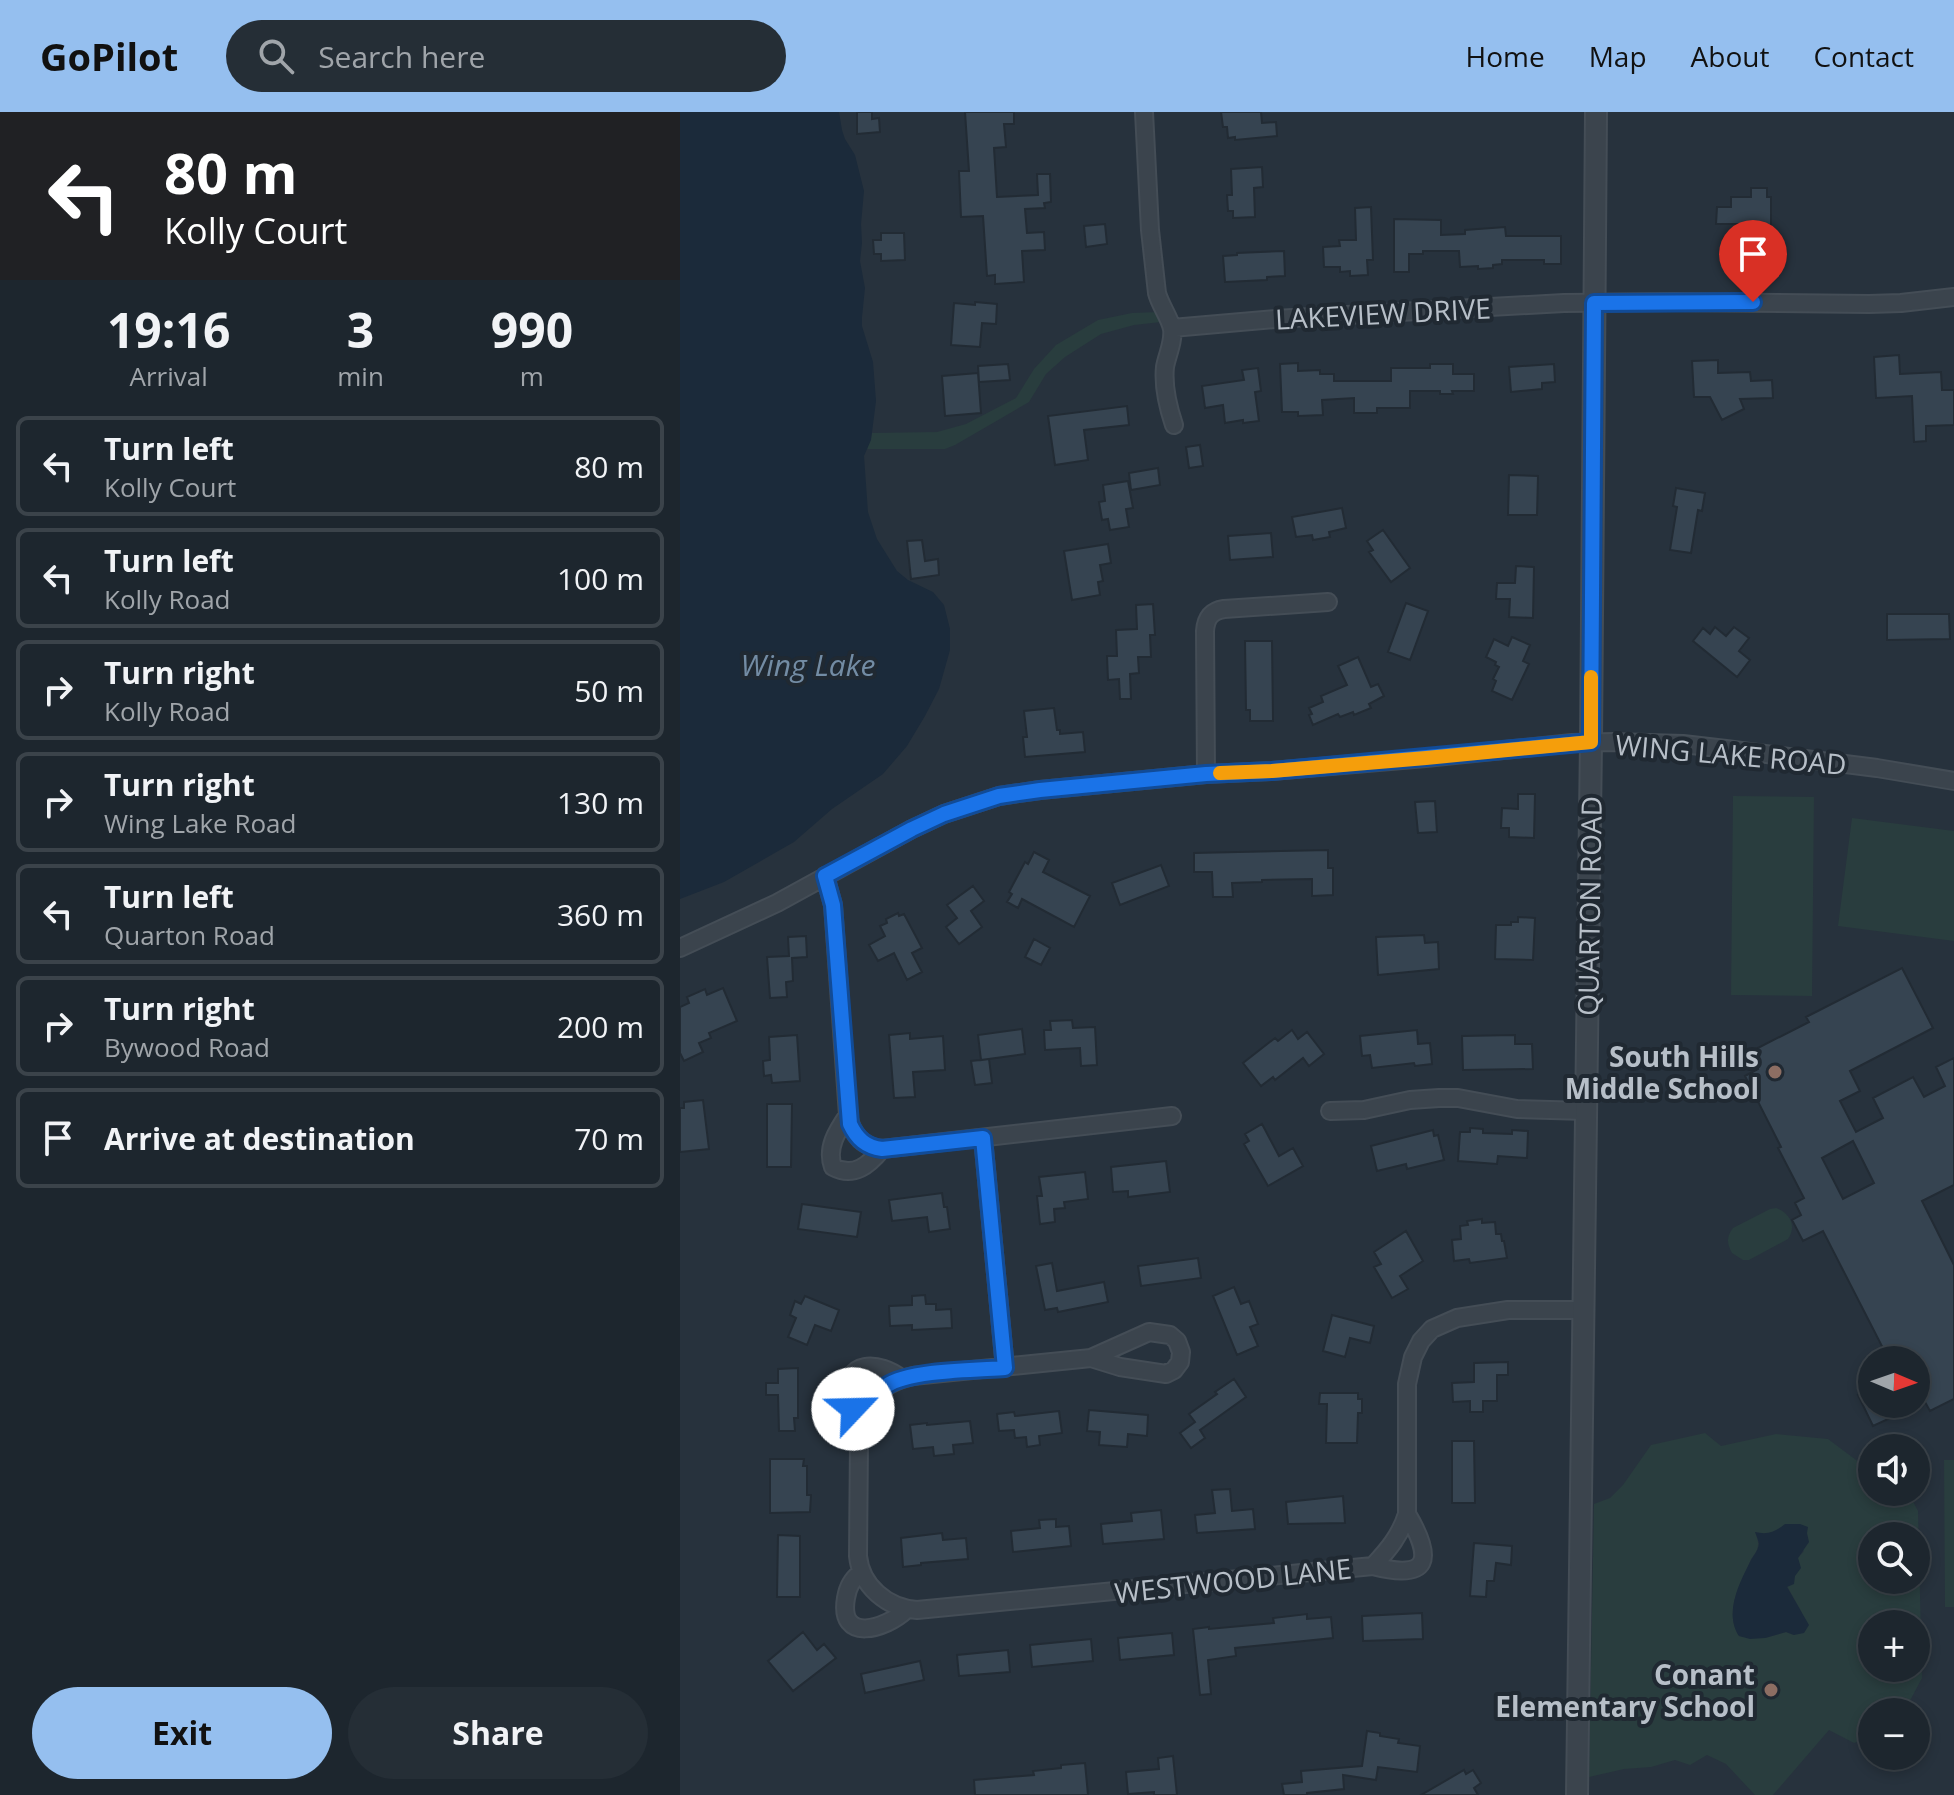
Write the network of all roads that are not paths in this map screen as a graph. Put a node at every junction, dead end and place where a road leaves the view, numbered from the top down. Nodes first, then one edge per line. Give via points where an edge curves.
1 (1144, 112) edge
2 (1596, 112) edge
3 (1954, 297) edge
4 (1594, 303) junction
5 (1172, 328) junction
6 (1174, 425) dead end
7 (1328, 602) dead end
8 (1591, 742) junction
9 (1206, 774) junction
10 (1954, 781) edge
11 (825, 876) junction
12 (680, 948) edge
13 (1330, 1111) dead end
14 (1586, 1111) junction
15 (848, 1115) junction
16 (1172, 1116) dead end
17 (983, 1138) junction
18 (882, 1149) junction
19 (1583, 1310) junction
20 (1091, 1358) junction
21 (1005, 1368) junction
22 (902, 1379) junction
23 (861, 1422) junction
24 (1407, 1514) junction
25 (1373, 1566) junction
26 (861, 1572) junction
27 (906, 1610) junction
28 (1577, 1795) edge

1 - 5 street via 1157,293
2 - 4 street, QUARTON ROAD
3 - 4 street, LAKEVIEW DRIVE via 1869,304
4 - 5 street, LAKEVIEW DRIVE
4 - 8 street, QUARTON ROAD
5 - 6 street via 1165,384
7 - 9 street via 1210,614 1205,631
8 - 9 street, WING LAKE ROAD
8 - 10 street, WING LAKE ROAD via 1683,744
8 - 14 street, QUARTON ROAD
9 - 11 street, WING LAKE ROAD via 986,800 912,829
11 - 12 street, WING LAKE ROAD
11 - 15 street via 833,905
13 - 14 street via 1458,1098 1517,1109
14 - 19 street, QUARTON ROAD
15 - 18 street via 859,1139
15 - 18 street via 831,1147 833,1167 863,1168
16 - 17 street
17 - 18 street
17 - 21 street
19 - 24 street, WESTWOOD LANE via 1508,1310 1457,1318 1432,1329 1421,1341 1407,1384
19 - 28 street, QUARTON ROAD
20 - 20 street via 1166,1374 1180,1362 1181,1352 1170,1335 1149,1332
20 - 21 street
21 - 22 street
22 - 23 street via 875,1395
22 - 23 street via 872,1365 854,1374 850,1397
23 - 26 street
24 - 25 street, WESTWOOD LANE via 1394,1543
24 - 25 street via 1421,1541 1422,1563 1400,1572
25 - 27 street, WESTWOOD LANE
26 - 27 street via 881,1597
26 - 27 street via 852,1579 845,1605 853,1626 879,1626

